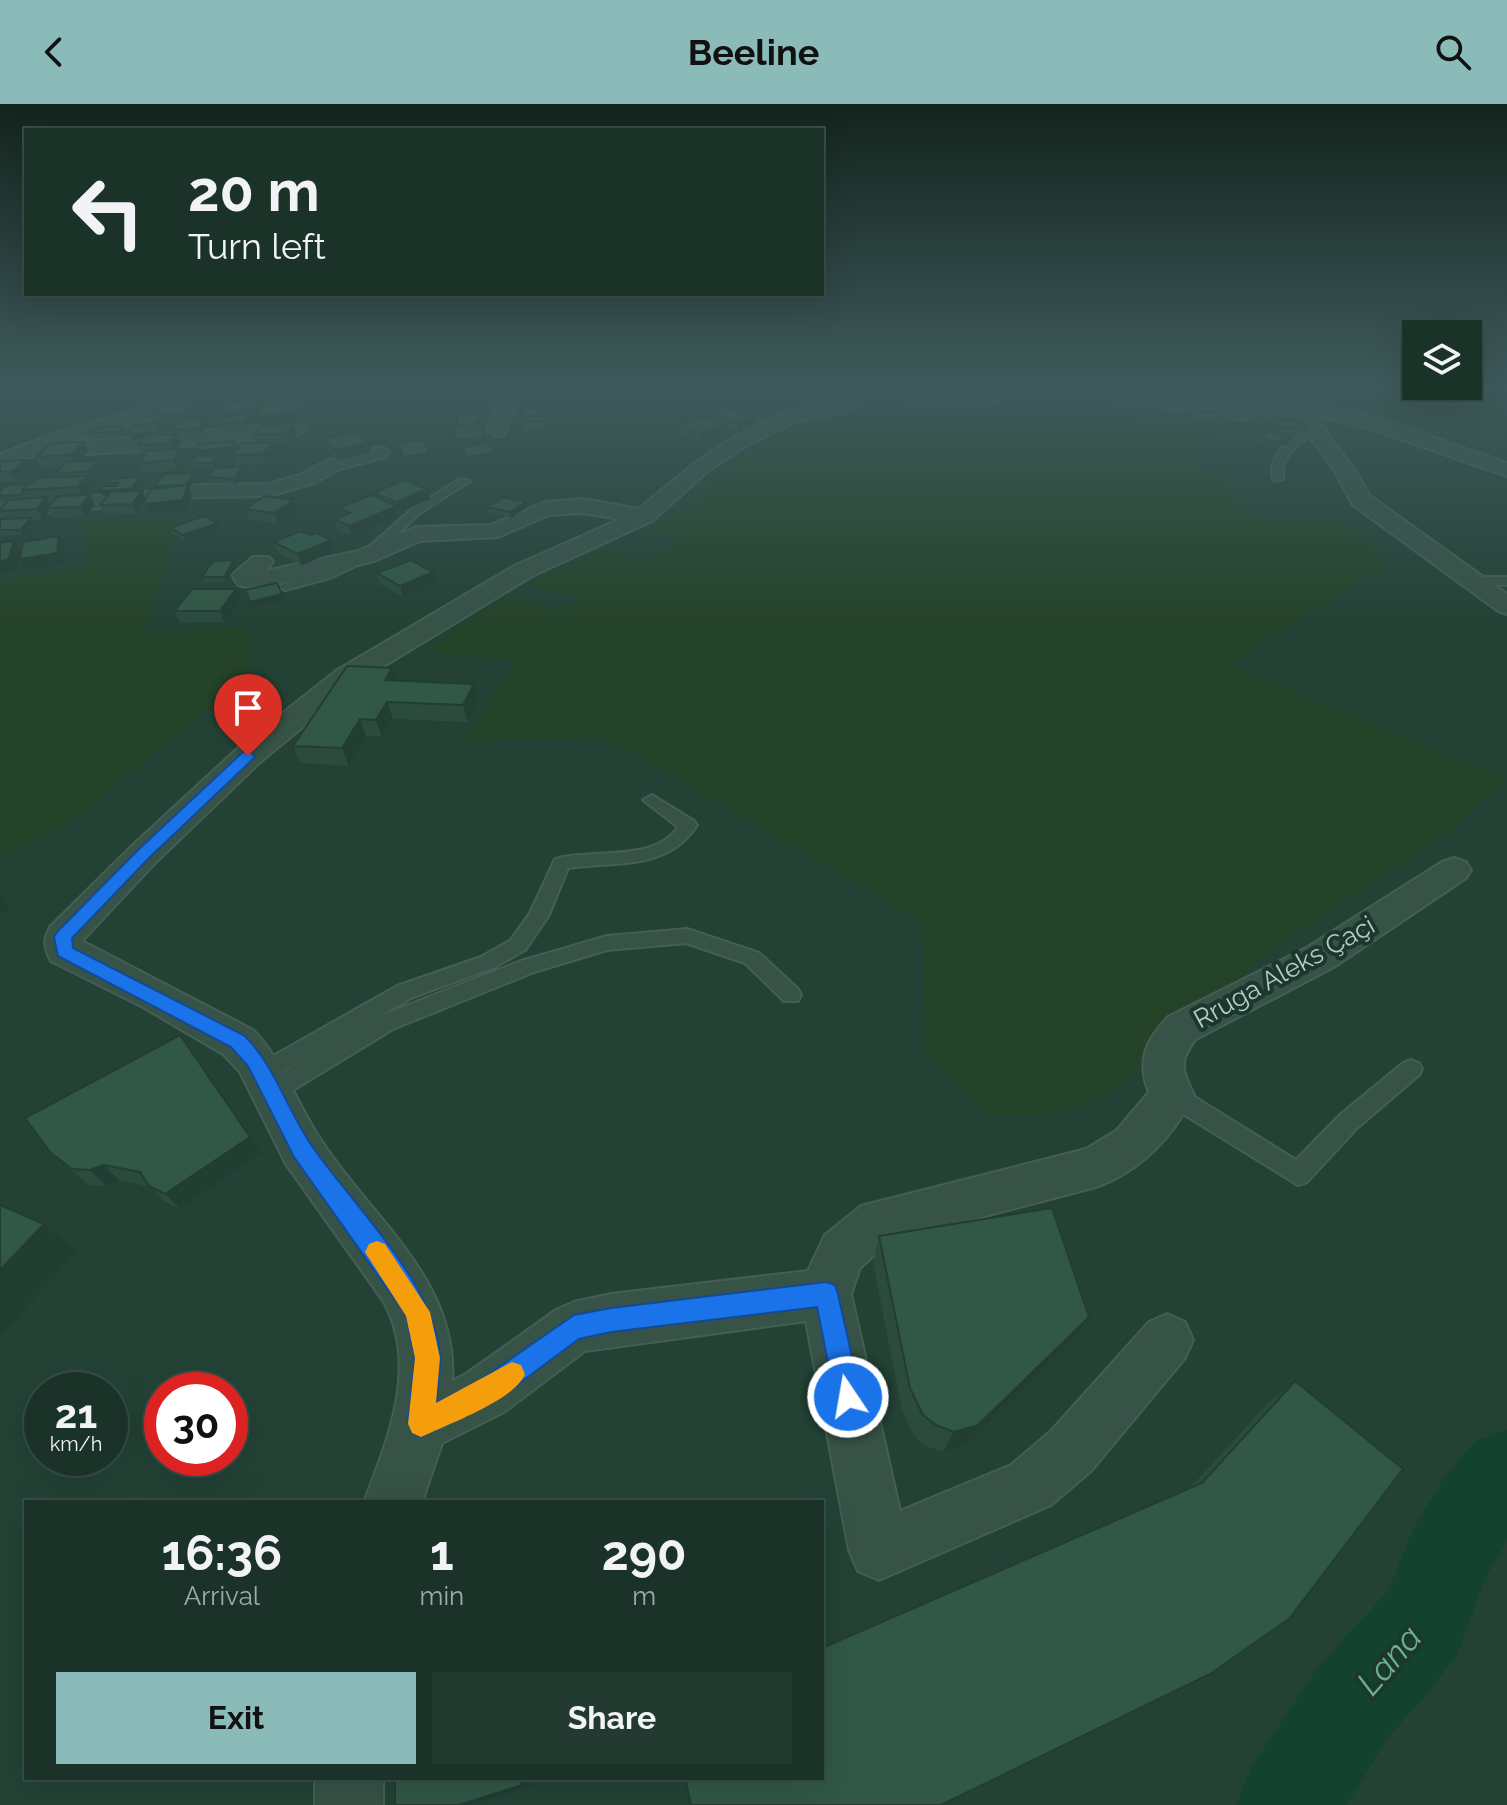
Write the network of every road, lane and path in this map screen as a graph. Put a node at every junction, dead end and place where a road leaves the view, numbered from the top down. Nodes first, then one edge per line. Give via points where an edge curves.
1 (335, 464) edge
2 (705, 464) edge
3 (1278, 464) edge
4 (1341, 464) edge
5 (1278, 479) dead end
6 (464, 481) dead end
7 (0, 508) edge
8 (644, 516) junction
9 (366, 556) junction
10 (261, 562) dead end
11 (1474, 580) junction
12 (1507, 581) edge
13 (285, 586) dead end
14 (1507, 606) edge
15 (652, 800) dead end
16 (1454, 870) dead end
17 (791, 995) dead end
18 (1411, 1069) dead end
19 (267, 1083) junction
20 (1172, 1095) junction
21 (826, 1294) junction
22 (1167, 1340) dead end
23 (421, 1424) junction
24 (394, 1500) edge
25 (349, 1780) edge
26 (349, 1805) edge

1 - 7 street via 269,490
2 - 8 street
3 - 5 lane
4 - 11 street via 1361,500
6 - 9 lane via 416,511
8 - 9 street via 583,506 545,509 484,533 416,534
8 - 19 street via 523,571 327,690 248,756 63,937 64,951 238,1042
9 - 10 street via 247,580 244,575
9 - 13 lane
11 - 12 lane
11 - 14 street
15 - 19 lane via 688,825 677,842 635,856 561,863 539,915 518,945 488,962 404,992
16 - 20 street, Rruga Aleks Çaçi via 1321,957 1182,1028 1164,1047 1160,1070
17 - 19 lane via 752,958 687,936 607,943 528,966 385,1023
18 - 20 lane via 1349,1121 1298,1174
19 - 23 street via 302,1150 417,1312 427,1358
20 - 21 street via 1132,1145 1096,1167 878,1222 852,1238 835,1258
21 - 22 street via 879,1550 1031,1485 1071,1451
21 - 23 street via 574,1328 485,1393
23 - 24 street
25 - 26 street

